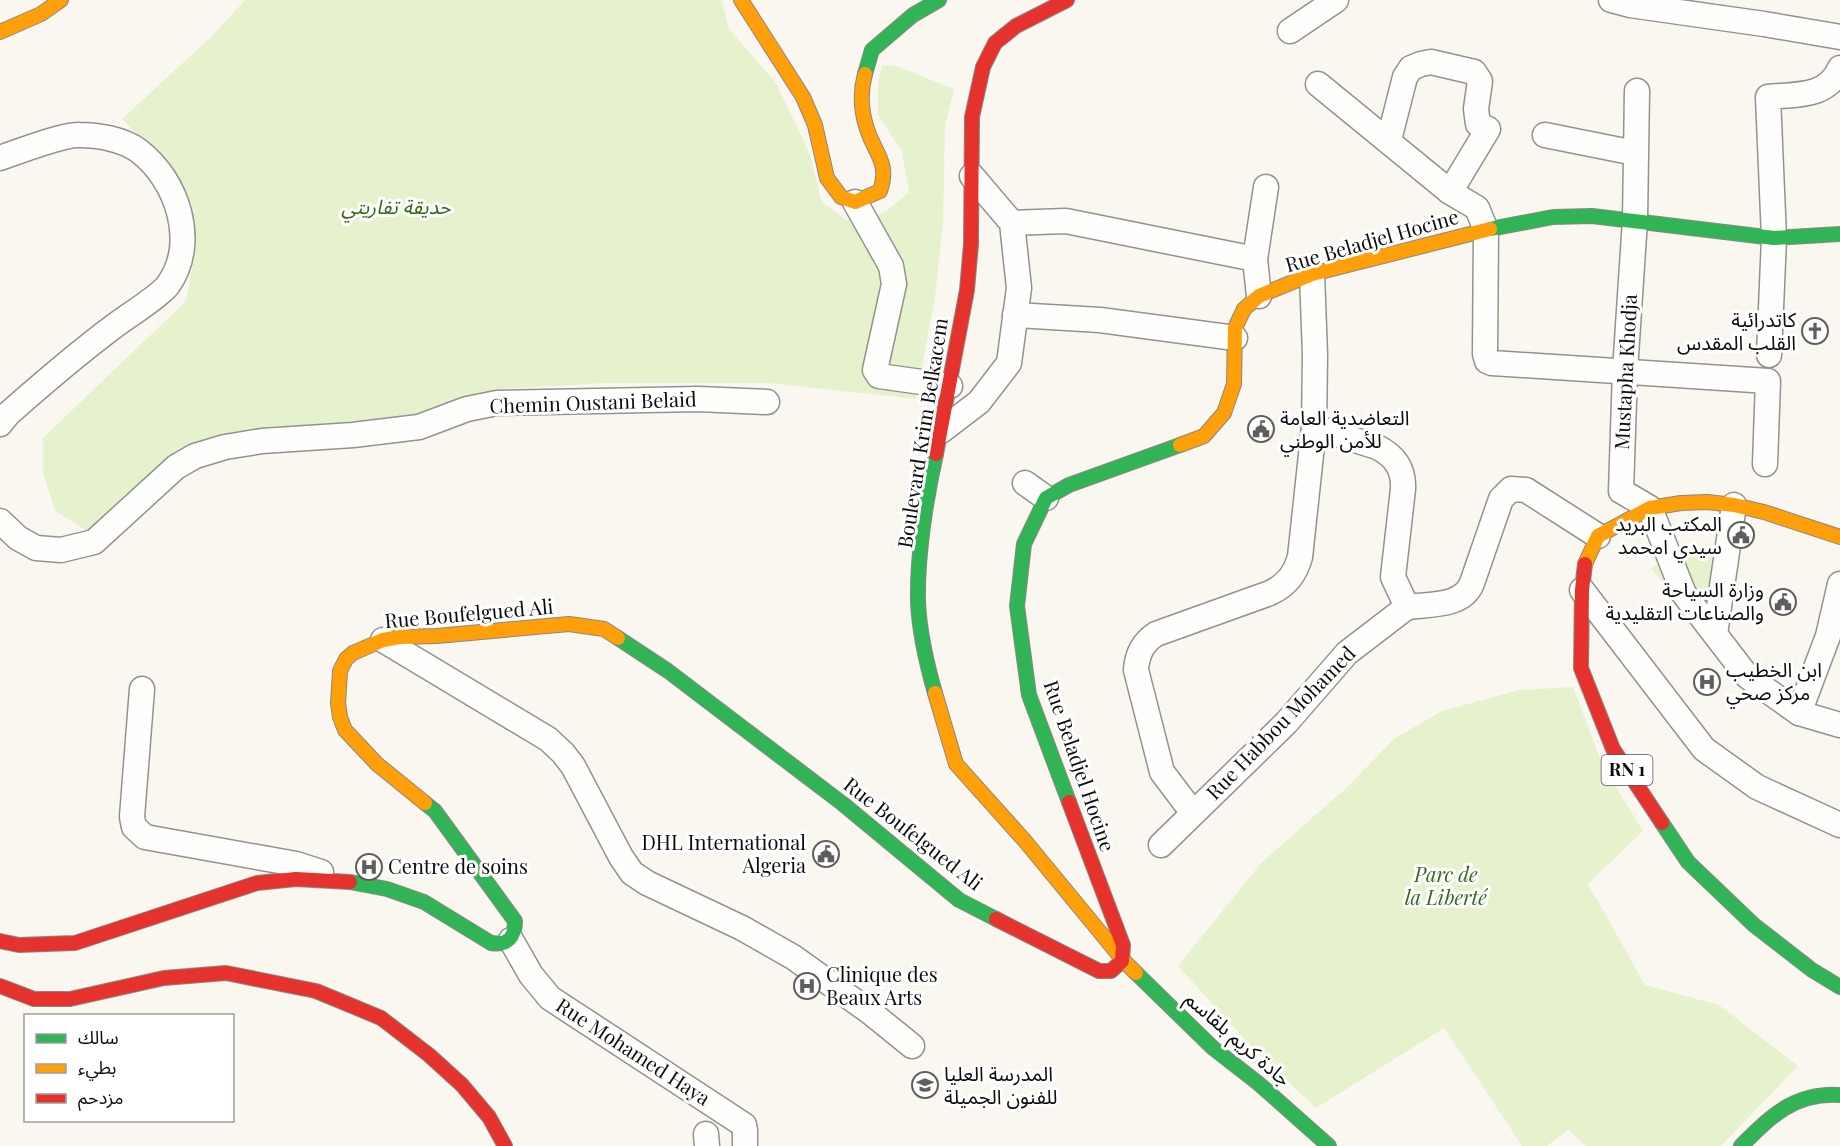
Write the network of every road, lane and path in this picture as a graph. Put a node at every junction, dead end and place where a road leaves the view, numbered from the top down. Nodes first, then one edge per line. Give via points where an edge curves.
1 (61, 0) edge
2 (741, 0) edge
3 (939, 0) edge
4 (1066, 0) edge
5 (1336, 0) edge
6 (1623, 2) edge
7 (1290, 31) dead end
8 (0, 32) edge
9 (1840, 37) edge
10 (1840, 68) edge
11 (1318, 84) dead end
12 (1637, 91) dead end
13 (1545, 135) dead end
14 (1389, 140) junction
15 (1635, 153) junction
16 (0, 158) edge
17 (972, 176) junction
18 (1266, 187) dead end
19 (1450, 192) junction
20 (855, 202) junction
21 (1635, 220) junction
22 (1012, 223) junction
23 (1486, 230) junction
24 (1840, 234) edge
25 (1774, 238) junction
26 (1255, 259) junction
27 (1312, 274) junction
28 (1259, 296) junction
29 (1016, 315) junction
30 (1235, 338) junction
31 (1769, 355) dead end
32 (1624, 371) junction
33 (950, 386) junction
34 (767, 402) dead end
35 (0, 423) edge
36 (1314, 427) junction
37 (941, 431) junction
38 (1765, 464) dead end
39 (1025, 483) dead end
40 (1046, 498) junction
41 (1734, 505) junction
42 (1650, 508) junction
43 (0, 521) edge
44 (1598, 536) junction
45 (1840, 537) edge
46 (1840, 584) edge
47 (1582, 590) junction
48 (1407, 607) junction
49 (1715, 634) junction
50 (383, 640) junction
51 (142, 689) dead end
52 (1798, 713) junction
53 (1840, 725) edge
54 (1193, 813) junction
55 (1840, 825) edge
56 (1161, 845) dead end
57 (375, 887) junction
58 (511, 940) junction
59 (0, 941) edge
60 (1123, 960) junction
61 (1840, 965) edge
62 (1812, 970) junction
63 (0, 986) edge
64 (1840, 987) edge
65 (912, 1046) dead end
66 (1840, 1095) edge
67 (745, 1134) edge
68 (505, 1146) edge
69 (1329, 1146) edge
70 (1741, 1146) edge

1 - 8 street via 41,14
2 - 20 street via 803,97 815,125 827,178 841,197
3 - 20 street via 872,50 860,90 867,129 883,162 884,180 880,191
4 - 17 street, Boulevard Krim Belkacem via 1005,33 988,54 972,117
5 - 7 street
6 - 9 street
10 - 25 street via 1827,87 1815,92 1768,97
11 - 14 street
12 - 15 street, Mustapha Khodja
13 - 15 street
14 - 19 street
14 - 19 street via 1405,77 1411,68 1431,62 1474,72 1480,81 1476,109 1479,124 1488,129
15 - 21 street, Mustapha Khodja
16 - 35 street via 75,135 117,140 139,150 161,174 176,199 182,246 166,287 81,352
17 - 22 street
17 - 33 street, Boulevard Krim Belkacem via 967,285
18 - 26 street
19 - 23 street via 1477,208
20 - 33 street via 891,266 894,284 875,370 879,376
21 - 23 street, Rue Beladjel Hocine via 1553,217
21 - 25 street, Rue Beladjel Hocine
21 - 32 street, Mustapha Khodja
22 - 26 street via 1066,221
22 - 29 street via 1019,288
23 - 27 street, Rue Beladjel Hocine
23 - 32 street via 1487,361
24 - 25 street, Rue Beladjel Hocine
25 - 31 street
26 - 28 street
27 - 28 street, Rue Beladjel Hocine
27 - 36 street
28 - 30 street, Rue Beladjel Hocine via 1244,309
29 - 30 street via 1100,320
29 - 37 street via 1009,363 979,402
30 - 40 street, Rue Beladjel Hocine via 1230,399 1224,413 1204,436 1069,485
32 - 38 street via 1768,381
32 - 42 street, Mustapha Khodja via 1621,491
33 - 37 street, Boulevard Krim Belkacem
34 - 43 street, Chemin Oustani Belaid via 698,399 497,403 467,409 419,427 262,441 195,456 176,467 94,542 61,550 36,548
36 - 48 street via 1386,451 1402,471 1393,577
36 - 54 street via 1300,556 1293,575 1270,593 1156,634 1139,653 1136,670 1162,771
37 - 60 street, Boulevard Krim Belkacem via 927,510 918,602 928,668 956,764
39 - 40 street
40 - 60 street, Rue Beladjel Hocine via 1024,544 1017,606 1029,695 1123,945
41 - 42 street via 1707,502
41 - 45 street
41 - 49 street
42 - 44 street
42 - 49 street via 1683,594
44 - 47 street, RN 1 via 1585,563
44 - 48 street via 1526,490 1511,489 1500,499 1467,593 1453,601
46 - 52 street via 1828,636
47 - 55 street via 1704,748 1757,787
47 - 62 street, RN 1 via 1581,668 1613,749 1688,862 1754,925
48 - 54 street, Rue Habbou Mohamed via 1347,653 1286,723
49 - 52 street via 1747,676
50 - 58 street, Rue Boufelgued Ali via 353,652 342,666 338,703 345,730 377,764 435,811 515,921
50 - 60 street, Rue Boufelgued Ali via 569,624 604,628 668,671 834,797 959,900 1100,971 1114,970
50 - 65 street via 548,739 563,753 632,873 793,957
51 - 57 street via 132,818 134,827 145,837 296,864
52 - 53 street
54 - 56 street, Rue Habbou Mohamed
57 - 58 street via 423,901 491,942 503,944
57 - 59 street via 278,879 75,942 19,945
58 - 67 street, Rue Mohamed Haya via 550,998
60 - 69 street, جادة كريم بلقاسم via 1213,1048
61 - 62 street
62 - 64 street, RN 1
63 - 68 street via 34,999 69,999 164,978 226,973 316,991 381,1018 429,1055 462,1085
66 - 70 street via 1817,1094 1792,1103

